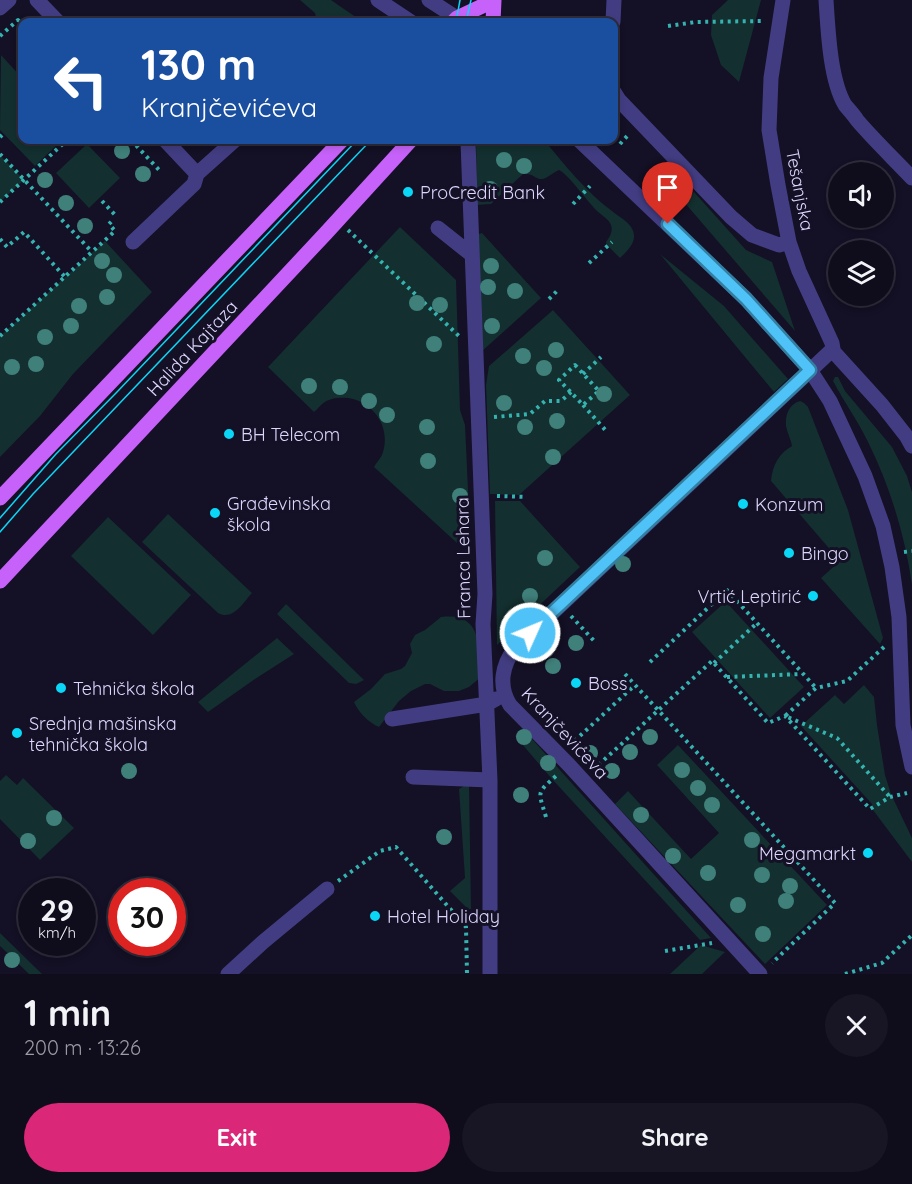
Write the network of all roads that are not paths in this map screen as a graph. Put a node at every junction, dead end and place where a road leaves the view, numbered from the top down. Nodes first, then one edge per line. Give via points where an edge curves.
1 (9, 0) edge
2 (38, 0) edge
3 (378, 0) edge
4 (429, 0) edge
5 (614, 0) edge
6 (783, 0) edge
7 (826, 0) edge
8 (493, 1) edge
9 (0, 8) edge
10 (54, 18) edge
11 (405, 18) edge
12 (454, 18) edge
13 (463, 18) edge
14 (493, 18) edge
15 (613, 18) edge
16 (618, 98) edge
17 (169, 144) edge
18 (231, 144) edge
19 (338, 144) edge
20 (407, 144) edge
21 (468, 144) edge
22 (583, 144) edge
23 (197, 174) junction
24 (912, 178) edge
25 (438, 228) dead end
26 (133, 242) dead end
27 (789, 242) junction
28 (472, 255) junction
29 (832, 350) junction
30 (810, 370) junction
31 (912, 446) edge
32 (0, 498) edge
33 (0, 581) edge
34 (503, 694) junction
35 (487, 704) junction
36 (392, 719) dead end
37 (912, 766) edge
38 (413, 777) dead end
39 (490, 780) junction
40 (327, 889) road end
41 (756, 970) edge
42 (228, 974) edge
43 (490, 974) edge

1 - 9 street
2 - 10 street
3 - 11 street
4 - 12 street
5 - 15 street
6 - 27 street, Tešanjska via 771,78 769,130
7 - 24 street via 832,62 845,105
8 - 13 main road
8 - 14 main road
16 - 27 street via 752,235 779,245
17 - 23 street
18 - 23 street
19 - 32 main road, Halida Kajtaza
20 - 33 main road, Halida Kajtaza
21 - 28 street, Franca Lehara
22 - 30 street via 746,299
23 - 26 street via 194,184
25 - 28 street
27 - 29 street, Tešanjska
28 - 35 street, Franca Lehara
29 - 30 street
29 - 31 street via 882,405
30 - 34 street, Kranjčevićeva via 515,648 502,677
30 - 37 street via 830,401 883,526 899,617 903,725
34 - 35 street
34 - 41 street, Kranjčevićeva
35 - 36 street
35 - 39 street, Franca Lehara
38 - 39 street
39 - 43 street, Franca Lehara
40 - 42 street

